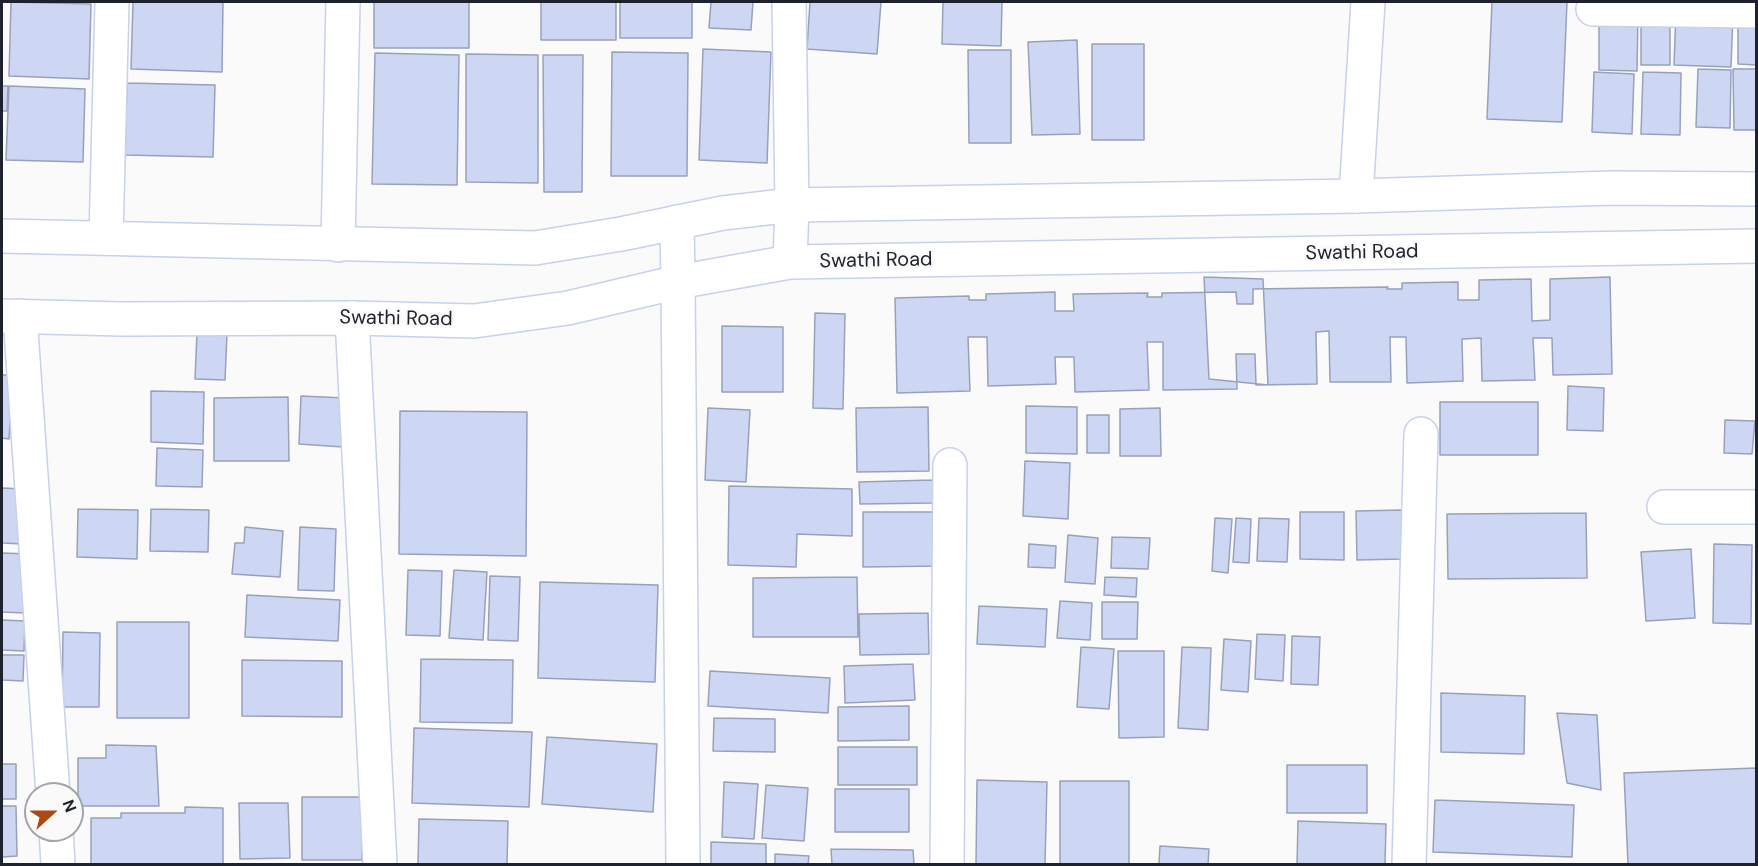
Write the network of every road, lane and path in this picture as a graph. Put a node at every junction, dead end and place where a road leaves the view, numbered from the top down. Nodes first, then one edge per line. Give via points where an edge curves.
1 (112, 2) edge
2 (343, 2) edge
3 (789, 2) edge
4 (1368, 2) edge
5 (1593, 9) dead end
6 (1756, 11) edge
7 (1756, 189) edge
8 (1356, 196) junction
9 (792, 205) junction
10 (677, 222) junction
11 (2, 236) edge
12 (106, 238) junction
13 (338, 245) junction
14 (1756, 246) edge
15 (790, 262) junction
16 (678, 282) junction
17 (11, 316) edge
18 (352, 318) junction
19 (1421, 434) dead end
20 (950, 465) dead end
21 (1664, 507) dead end
22 (1756, 507) edge
23 (52, 782) edge
24 (57, 842) edge
25 (58, 864) edge
26 (380, 864) edge
27 (683, 864) edge
28 (947, 864) edge
29 (1410, 864) edge

1 - 12 street
2 - 13 street
3 - 9 street
4 - 8 street
5 - 6 street
7 - 8 street via 1612,188
8 - 9 street
9 - 10 street
9 - 15 street
10 - 13 street via 535,248
10 - 16 street
11 - 12 street
12 - 13 street
14 - 15 street, Swathi Road
15 - 16 street, Swathi Road
16 - 18 street, Swathi Road via 523,316 474,321
16 - 27 street
17 - 18 street, Swathi Road
17 - 23 street
18 - 26 street
19 - 29 street
20 - 28 street
21 - 22 street
24 - 25 street

